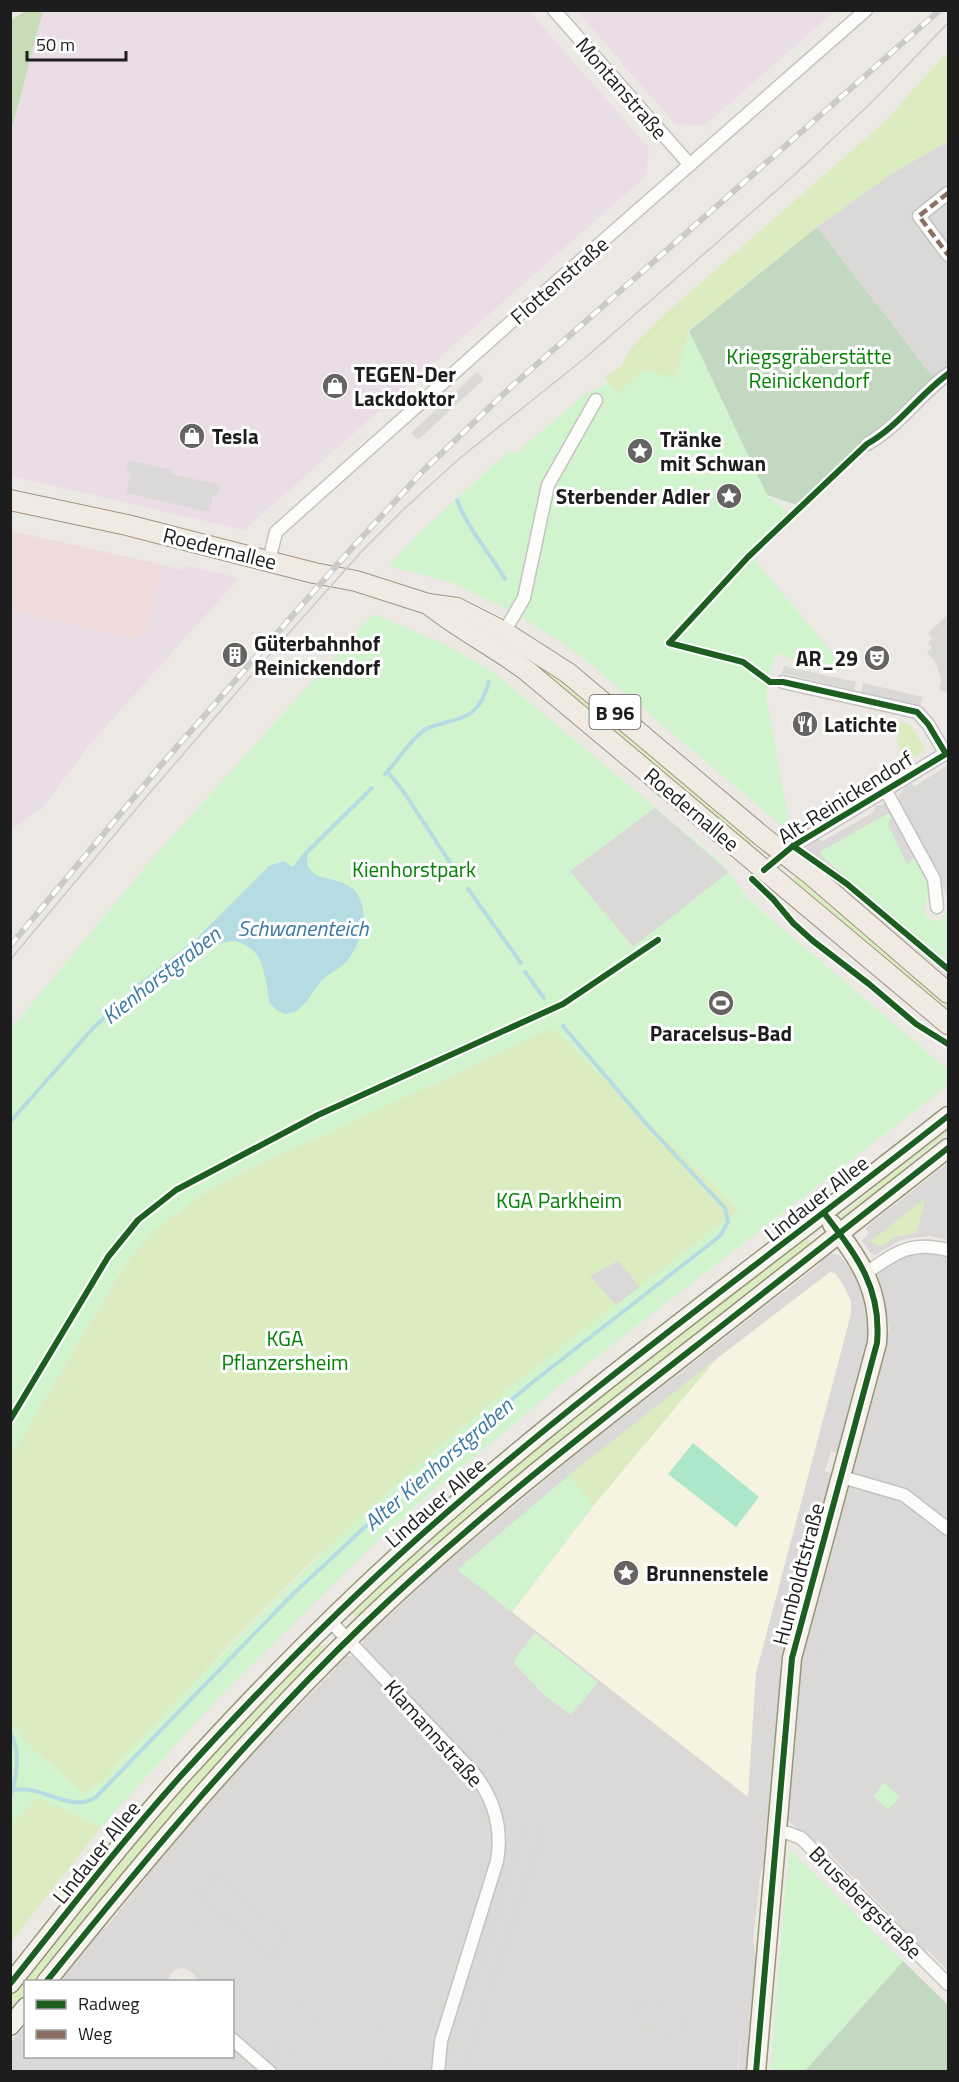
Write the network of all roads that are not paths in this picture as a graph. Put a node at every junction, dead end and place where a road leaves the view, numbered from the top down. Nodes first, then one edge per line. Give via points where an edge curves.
1 (554, 10) edge
2 (866, 10) edge
3 (690, 165) junction
4 (948, 193) edge
5 (948, 255) edge
6 (948, 374) edge
7 (596, 399) dead end
8 (867, 444) dead end
9 (10, 500) edge
10 (269, 561) junction
11 (428, 604) junction
12 (504, 632) junction
13 (783, 682) dead end
14 (947, 753) edge
15 (886, 791) junction
16 (784, 853) junction
17 (764, 870) junction
18 (937, 907) dead end
19 (948, 993) edge
20 (948, 1024) edge
21 (948, 1116) edge
22 (948, 1148) edge
23 (824, 1213) junction
24 (840, 1233) junction
25 (948, 1250) edge
26 (866, 1273) junction
27 (842, 1477) junction
28 (948, 1529) edge
29 (330, 1621) junction
30 (347, 1640) junction
31 (776, 1833) junction
32 (48, 1980) edge
33 (10, 1984) edge
34 (948, 1984) edge
35 (24, 2009) edge
36 (10, 2026) edge
37 (234, 2041) edge
38 (270, 2072) edge
39 (438, 2072) edge
40 (756, 2072) edge

1 - 3 street, Montanstraße
2 - 3 street, Flottenstraße
3 - 10 street, Flottenstraße via 276,532
4 - 5 street via 919,216
6 - 8 street via 885,434
7 - 12 street via 548,485 524,598
9 - 10 main road, Roedernallee / B 96
10 - 11 main road, Roedernallee / B 96 via 356,581
11 - 12 main road, Roedernallee / B 96 via 457,608
11 - 17 main road, Roedernallee / B 96 via 527,671
12 - 16 main road, Roedernallee / B 96 via 568,673
13 - 14 street, Alt-Reinickendorf via 917,712
14 - 15 street, Alt-Reinickendorf
15 - 16 street, Alt-Reinickendorf
15 - 18 street, Alt-Reinickendorf via 934,879
16 - 17 street, Alt-Reinickendorf
16 - 19 main road, Roedernallee / B 96
17 - 20 main road, Roedernallee / B 96
21 - 23 main road, Lindauer Allee
22 - 24 main road, Lindauer Allee
23 - 24 main road, Humboldtstraße
23 - 29 main road, Lindauer Allee via 541,1433 426,1531
24 - 26 main road, Humboldtstraße
24 - 30 main road, Lindauer Allee via 516,1487
25 - 26 street via 907,1248
26 - 27 main road, Humboldtstraße via 879,1322 877,1343
27 - 28 street via 904,1495
27 - 31 main road, Humboldtstraße via 792,1658
29 - 30 street, Klamannstraße
29 - 33 main road, Lindauer Allee via 177,1780
30 - 32 main road, Lindauer Allee via 207,1786
30 - 39 street, Klamannstraße via 477,1778 496,1816 497,1861 441,2041
31 - 34 street, Brusebergstraße via 801,1838
31 - 40 main road, Humboldtstraße
35 - 36 main road
37 - 38 street

